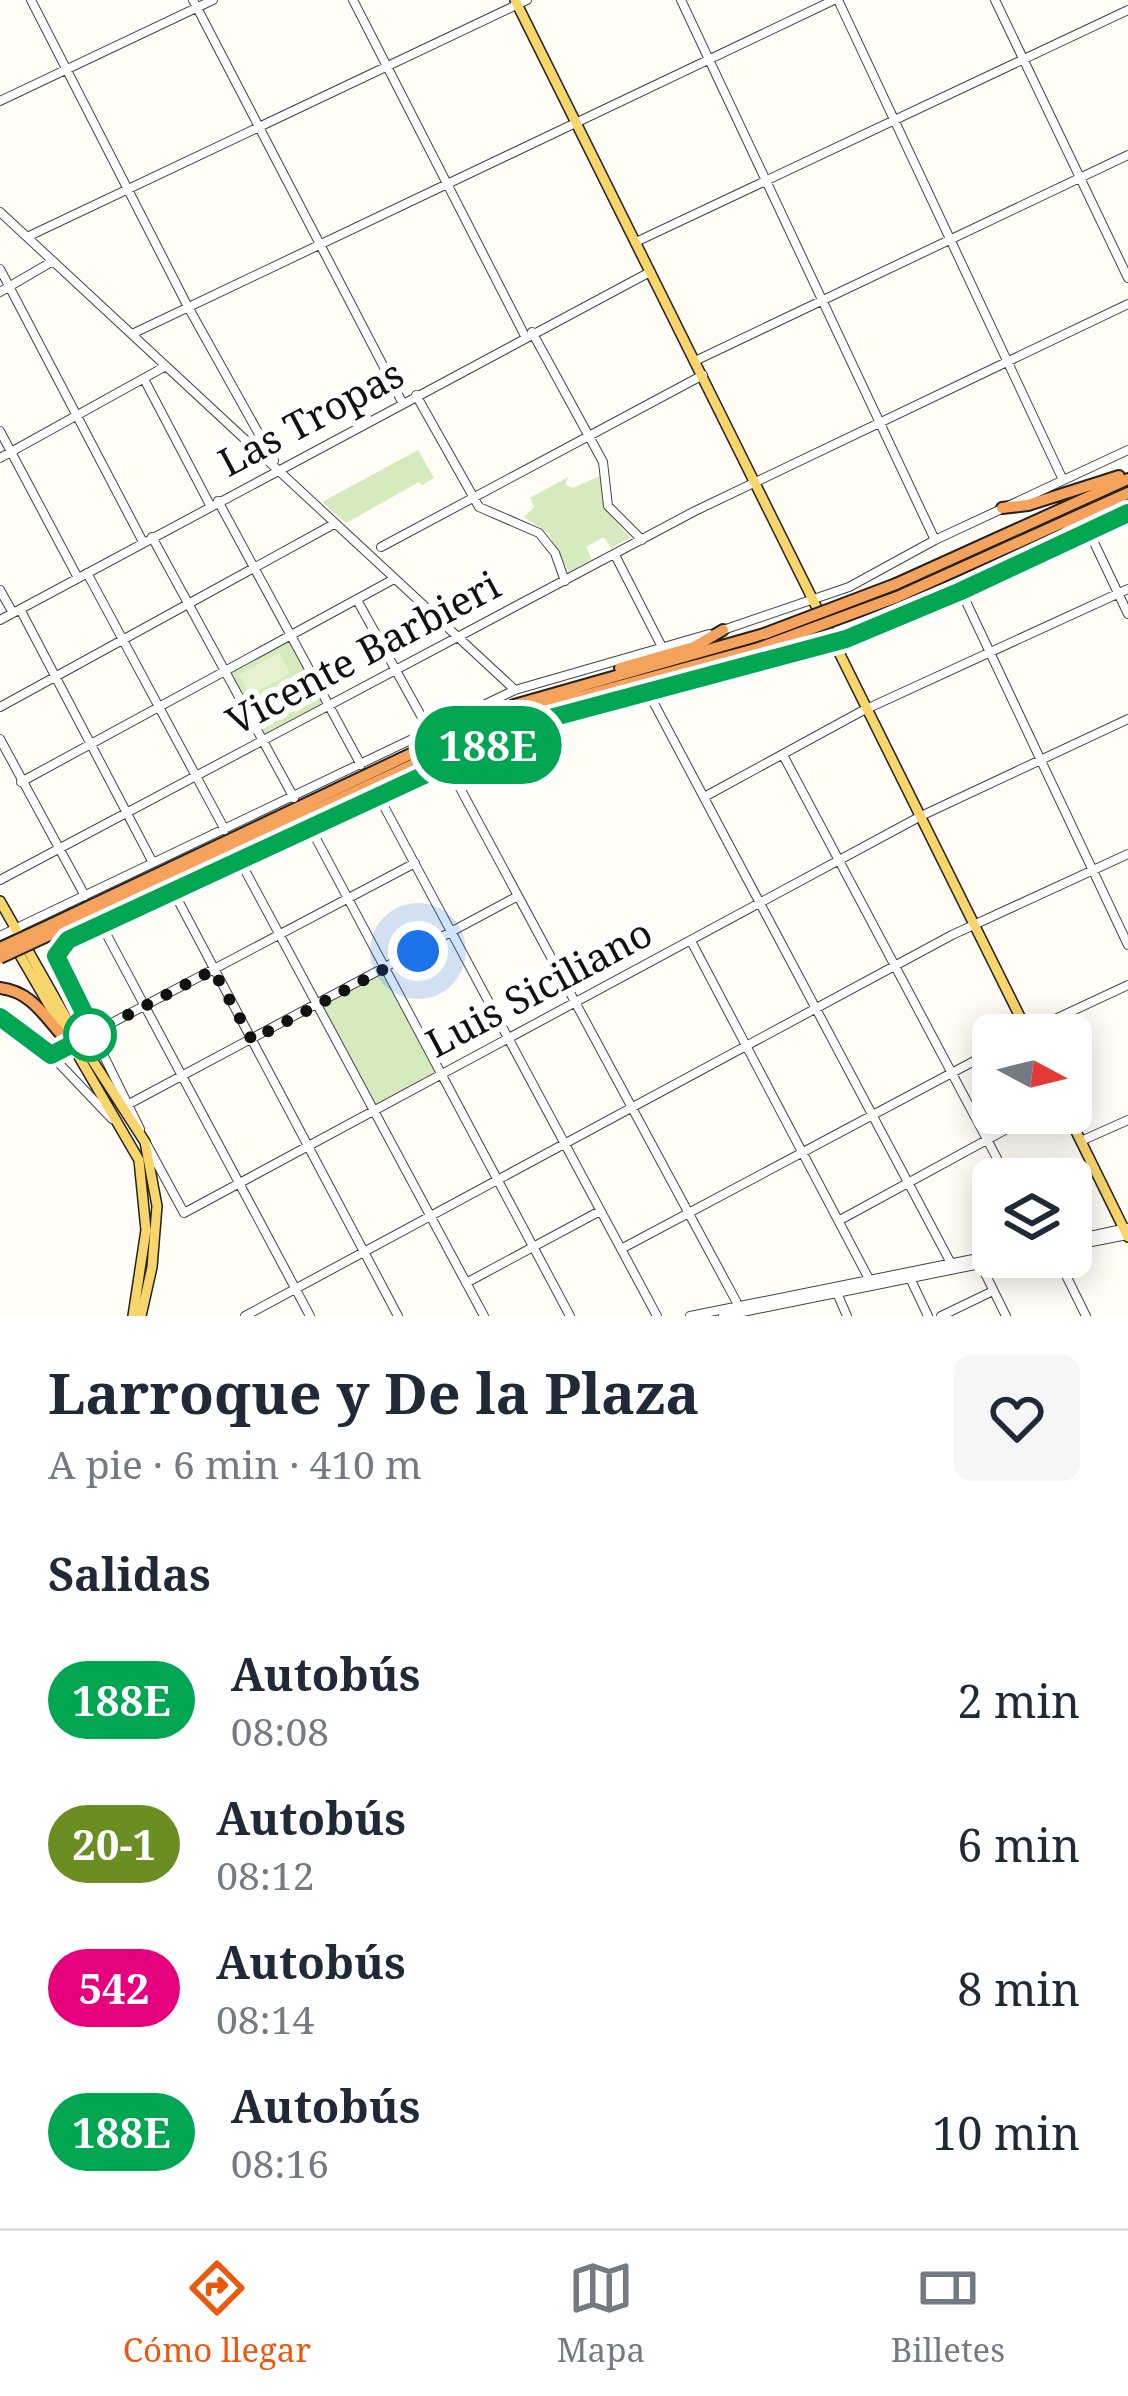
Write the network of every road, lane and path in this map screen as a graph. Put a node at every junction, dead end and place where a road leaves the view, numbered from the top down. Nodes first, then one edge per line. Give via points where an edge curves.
1 (31, 0) edge
2 (212, 0) edge
3 (353, 0) edge
4 (681, 0) edge
5 (836, 0) edge
6 (995, 0) edge
7 (520, 2) edge
8 (195, 4) edge
9 (1128, 10) edge
10 (1023, 58) junction
11 (709, 62) junction
12 (386, 64) junction
13 (67, 70) junction
14 (0, 100) edge
15 (893, 119) junction
16 (578, 122) junction
17 (258, 126) junction
18 (1128, 155) edge
19 (1081, 177) junction
20 (764, 181) junction
21 (447, 183) junction
22 (126, 188) junction
23 (0, 212) edge
24 (27, 237) junction
25 (950, 240) junction
26 (638, 241) junction
27 (319, 243) junction
28 (53, 261) junction
29 (0, 269) edge
30 (651, 271) junction
31 (1128, 278) edge
32 (10, 286) junction
33 (0, 292) edge
34 (821, 300) junction
35 (1128, 304) edge
36 (187, 305) junction
37 (132, 334) junction
38 (529, 334) junction
39 (1008, 360) junction
40 (695, 361) junction
41 (166, 367) junction
42 (703, 375) junction
43 (144, 380) junction
44 (416, 395) junction
45 (401, 402) junction
46 (77, 417) junction
47 (878, 422) junction
48 (0, 431) edge
49 (587, 437) junction
50 (1128, 450) edge
51 (11, 452) junction
52 (0, 458) edge
53 (278, 468) junction
54 (1128, 476) edge
55 (1063, 480) junction
56 (755, 481) junction
57 (1128, 495) edge
58 (473, 498) junction
59 (214, 503) junction
60 (1002, 508) junction
61 (1128, 513) edge
62 (334, 524) junction
63 (1089, 532) junction
64 (147, 539) junction
65 (643, 540) junction
66 (935, 540) junction
67 (381, 548) dead end
68 (615, 555) junction
69 (254, 569) junction
70 (998, 573) junction
71 (83, 575) junction
72 (394, 578) junction
73 (566, 580) junction
74 (0, 590) edge
75 (897, 591) junction
76 (961, 591) junction
77 (1123, 591) edge
78 (357, 600) junction
79 (815, 600) junction
80 (191, 605) junction
81 (16, 611) junction
82 (1128, 614) edge
83 (0, 620) edge
84 (723, 630) junction
85 (292, 636) junction
86 (456, 637) junction
87 (122, 642) junction
88 (836, 642) junction
89 (662, 647) junction
90 (990, 653) junction
91 (394, 668) junction
92 (227, 673) junction
93 (55, 676) junction
94 (664, 688) junction
95 (567, 689) junction
96 (515, 690) junction
97 (648, 692) junction
98 (330, 704) junction
99 (0, 706) edge
100 (159, 709) junction
101 (869, 709) junction
102 (527, 711) junction
103 (1128, 719) edge
104 (430, 738) junction
105 (0, 739) edge
106 (262, 740) junction
107 (89, 745) junction
108 (783, 755) junction
109 (1041, 760) junction
110 (447, 764) junction
111 (12, 765) junction
112 (361, 766) junction
113 (0, 772) edge
114 (195, 775) junction
115 (373, 781) junction
116 (21, 782) junction
117 (706, 796) junction
118 (380, 797) junction
119 (294, 798) junction
120 (125, 812) junction
121 (922, 816) junction
122 (311, 829) junction
123 (225, 830) junction
124 (59, 849) junction
125 (259, 851) junction
126 (1128, 854) edge
127 (239, 859) junction
128 (838, 861) junction
129 (153, 863) junction
130 (415, 863) junction
131 (1091, 871) junction
132 (0, 880) edge
133 (172, 889) junction
134 (85, 896) junction
135 (518, 896) junction
136 (346, 899) junction
137 (0, 901) edge
138 (762, 902) junction
139 (101, 924) junction
140 (974, 924) junction
141 (54, 928) junction
142 (14, 929) junction
143 (452, 933) junction
144 (280, 935) junction
145 (0, 936) edge
146 (691, 941) junction
147 (1128, 945) edge
148 (0, 948) edge
149 (0, 958) edge
150 (894, 967) junction
151 (213, 970) junction
152 (384, 970) junction
153 (1128, 985) edge
154 (0, 988) edge
155 (576, 1002) junction
156 (146, 1006) junction
157 (318, 1006) junction
158 (817, 1007) junction
159 (1017, 1014) edge
160 (1068, 1014) edge
161 (0, 1017) edge
162 (94, 1033) junction
163 (509, 1038) junction
164 (252, 1040) junction
165 (75, 1042) junction
166 (746, 1048) junction
167 (51, 1055) junction
168 (972, 1062) edge
169 (442, 1073) junction
170 (951, 1073) junction
171 (182, 1076) junction
172 (129, 1104) junction
173 (632, 1107) junction
174 (374, 1110) junction
175 (874, 1114) junction
176 (1128, 1120) edge
177 (126, 1133) junction
178 (998, 1134) edge
179 (1078, 1134) edge
180 (144, 1139) junction
181 (987, 1140) junction
182 (1081, 1141) junction
183 (564, 1142) junction
184 (308, 1146) junction
185 (803, 1153) junction
186 (997, 1158) edge
187 (498, 1179) junction
188 (909, 1180) junction
189 (239, 1182) junction
190 (600, 1210) junction
191 (688, 1214) junction
192 (430, 1215) junction
193 (840, 1220) junction
194 (1127, 1233) edge
195 (1092, 1239) edge
196 (534, 1247) junction
197 (620, 1249) junction
198 (363, 1251) junction
199 (972, 1262) edge
200 (953, 1266) junction
201 (910, 1278) junction
202 (987, 1278) edge
203 (1067, 1278) edge
204 (869, 1279) junction
205 (466, 1283) junction
206 (295, 1288) junction
207 (993, 1291) junction
208 (837, 1293) junction
209 (766, 1308) edge
210 (738, 1309) junction
211 (137, 1316) edge
212 (245, 1316) edge
213 (310, 1316) edge
214 (398, 1316) edge
215 (484, 1316) edge
216 (570, 1316) edge
217 (657, 1316) edge
218 (691, 1316) edge
219 (723, 1316) edge
220 (847, 1316) edge
221 (928, 1316) edge
222 (941, 1316) edge
223 (1006, 1316) edge
224 (1086, 1316) edge

1 - 13 street
2 - 8 street
3 - 12 street
4 - 11 street
5 - 11 street
5 - 15 street
6 - 10 street
7 - 12 street
7 - 16 main road
8 - 13 street
8 - 17 street
9 - 10 street
10 - 15 street
10 - 19 street
11 - 16 street
11 - 20 street
12 - 17 street
12 - 21 street
13 - 14 street
13 - 22 street
15 - 20 street
15 - 25 street
16 - 21 street
16 - 26 main road
17 - 22 street
17 - 27 street
18 - 19 street
19 - 25 street
19 - 31 street
20 - 26 street
20 - 34 street
21 - 27 street
21 - 38 street
22 - 24 street
22 - 36 street
23 - 24 street
24 - 28 street
25 - 34 street
25 - 39 street
26 - 30 main road
27 - 36 street
27 - 45 street
28 - 32 street
28 - 37 street
29 - 32 street
30 - 38 street, Las Tropas
30 - 40 main road
32 - 33 street
32 - 46 street
34 - 40 street
34 - 47 street
35 - 39 street, Vicente Barbieri
36 - 37 street
36 - 53 street
37 - 41 street
38 - 44 street, Las Tropas
38 - 49 street
39 - 47 street, Vicente Barbieri
39 - 55 street
40 - 42 main road
41 - 43 street
41 - 53 street
42 - 49 street
42 - 56 main road
43 - 46 street
43 - 59 street
44 - 45 street, Las Tropas
44 - 58 street
45 - 53 street, Las Tropas
46 - 51 street
46 - 64 street
47 - 56 street, Vicente Barbieri
47 - 66 street
48 - 51 street
49 - 58 street
49 - 65 street via 603,462 612,513
50 - 55 street
51 - 52 street
51 - 71 street
53 - 59 street, Las Tropas
53 - 62 street
54 - 60 highway
54 - 75 highway
55 - 60 street
56 - 65 street, Vicente Barbieri
56 - 79 main road
57 - 70 highway
57 - 75 highway
58 - 67 street
58 - 73 street via 486,512 539,532
59 - 64 street, Las Tropas
59 - 69 street
60 - 66 street
61 - 63 street
62 - 69 street
62 - 72 street
63 - 70 street
63 - 77 street
64 - 71 street, Las Tropas
64 - 80 street
65 - 68 street, Vicente Barbieri
66 - 79 street
68 - 73 street, Vicente Barbieri
68 - 89 street
69 - 80 street
69 - 85 street
70 - 76 street
71 - 81 street, Las Tropas
71 - 87 street
72 - 78 street
72 - 86 street
73 - 86 street, Vicente Barbieri
74 - 81 street
75 - 95 highway, bridge
75 - 102 highway, bridge via 759,649
76 - 88 street
76 - 90 street
77 - 82 street
77 - 90 street
78 - 85 street
78 - 91 street
79 - 84 street
79 - 88 main road
80 - 87 street
80 - 92 street
81 - 83 street, Las Tropas
81 - 93 street
84 - 89 street
84 - 95 highway
85 - 92 street
85 - 98 street
86 - 91 street, Vicente Barbieri
86 - 96 street
87 - 93 street
87 - 100 street
88 - 94 street
88 - 101 main road
89 - 96 street
90 - 101 street
90 - 109 street
91 - 98 street, Vicente Barbieri
91 - 104 street
92 - 100 street
92 - 106 street
93 - 99 street
93 - 107 street
94 - 97 street
94 - 102 highway
95 - 104 highway
96 - 104 street
97 - 110 street via 561,713
97 - 117 street
98 - 106 street, Vicente Barbieri
98 - 112 street
100 - 107 street
100 - 114 street
101 - 108 street
101 - 121 main road
102 - 115 highway
103 - 109 street, Luis Siciliano
104 - 112 highway
104 - 141 highway
105 - 111 street
106 - 114 street, Vicente Barbieri
106 - 119 street
107 - 116 street
107 - 120 street
108 - 117 street
108 - 128 street
109 - 121 street, Luis Siciliano
109 - 131 street
110 - 118 street
110 - 135 street
111 - 113 street
111 - 116 street
112 - 119 street
114 - 120 street, Vicente Barbieri
114 - 123 street
115 - 125 highway
115 - 141 highway
116 - 124 street
117 - 138 street
118 - 122 street
118 - 130 street
119 - 123 street
120 - 124 street, Vicente Barbieri
120 - 129 street
121 - 128 street, Luis Siciliano
121 - 140 main road
122 - 125 street
122 - 136 street
123 - 129 street
124 - 132 street, Vicente Barbieri
124 - 134 street
125 - 127 street
126 - 131 street
127 - 133 street
127 - 144 street
128 - 138 street, Luis Siciliano
128 - 150 street
129 - 134 street
130 - 136 street
130 - 143 street
131 - 140 street
131 - 147 street
133 - 139 street
133 - 151 street
134 - 142 street
135 - 143 street
135 - 155 street
136 - 144 street
136 - 152 street
137 - 142 main road
138 - 146 street, Luis Siciliano
138 - 158 street
139 - 156 street
139 - 162 street via 58,948
140 - 150 street
140 - 159 main road
141 - 148 highway, bridge
141 - 149 highway, bridge
142 - 145 street
142 - 165 main road via 11,939
143 - 152 street
143 - 163 street
144 - 151 street
144 - 157 street
146 - 155 street, Luis Siciliano
146 - 166 street
150 - 158 street
150 - 170 street
151 - 156 street
151 - 164 street
152 - 157 street
152 - 169 street
153 - 160 street
154 - 165 highway via 33,1001
155 - 163 street, Luis Siciliano
155 - 173 street
156 - 162 street
156 - 171 street
157 - 164 street
157 - 174 street
158 - 166 street
158 - 175 street
161 - 167 street
162 - 165 street
162 - 172 street
163 - 169 street, Luis Siciliano
163 - 183 street
164 - 171 street
164 - 184 street
165 - 167 street
165 - 177 main road
165 - 180 main road
166 - 173 street
166 - 185 street
167 - 177 street
168 - 170 street
169 - 174 street, Luis Siciliano
169 - 187 street
170 - 175 street
170 - 181 street
171 - 172 street
171 - 189 street
172 - 180 street
173 - 183 street
173 - 191 street
174 - 184 street, Luis Siciliano
174 - 192 street
175 - 185 street
175 - 188 street
176 - 182 street
177 - 211 main road via 147,1208
178 - 181 street
179 - 182 main road
180 - 189 street, Luis Siciliano via 184,1213
180 - 211 main road via 157,1206
181 - 186 street
181 - 188 street
182 - 194 main road
183 - 187 street
183 - 190 street
184 - 189 street, Luis Siciliano
184 - 198 street
185 - 191 street
185 - 193 street
187 - 192 street
187 - 196 street
188 - 193 street
188 - 200 street
189 - 206 street
190 - 196 street
190 - 197 street
191 - 197 street
191 - 210 street
192 - 198 street
192 - 205 street
193 - 204 street
194 - 195 street
196 - 205 street
196 - 216 street
197 - 217 street
198 - 206 street
198 - 214 street
199 - 200 street
200 - 201 street
200 - 204 street
201 - 208 street
201 - 221 street
202 - 207 street
203 - 224 street
204 - 209 street
205 - 215 street
206 - 212 street
206 - 213 street
207 - 222 street
207 - 223 street
208 - 209 street
208 - 220 street
209 - 210 street
210 - 218 street
210 - 219 street

